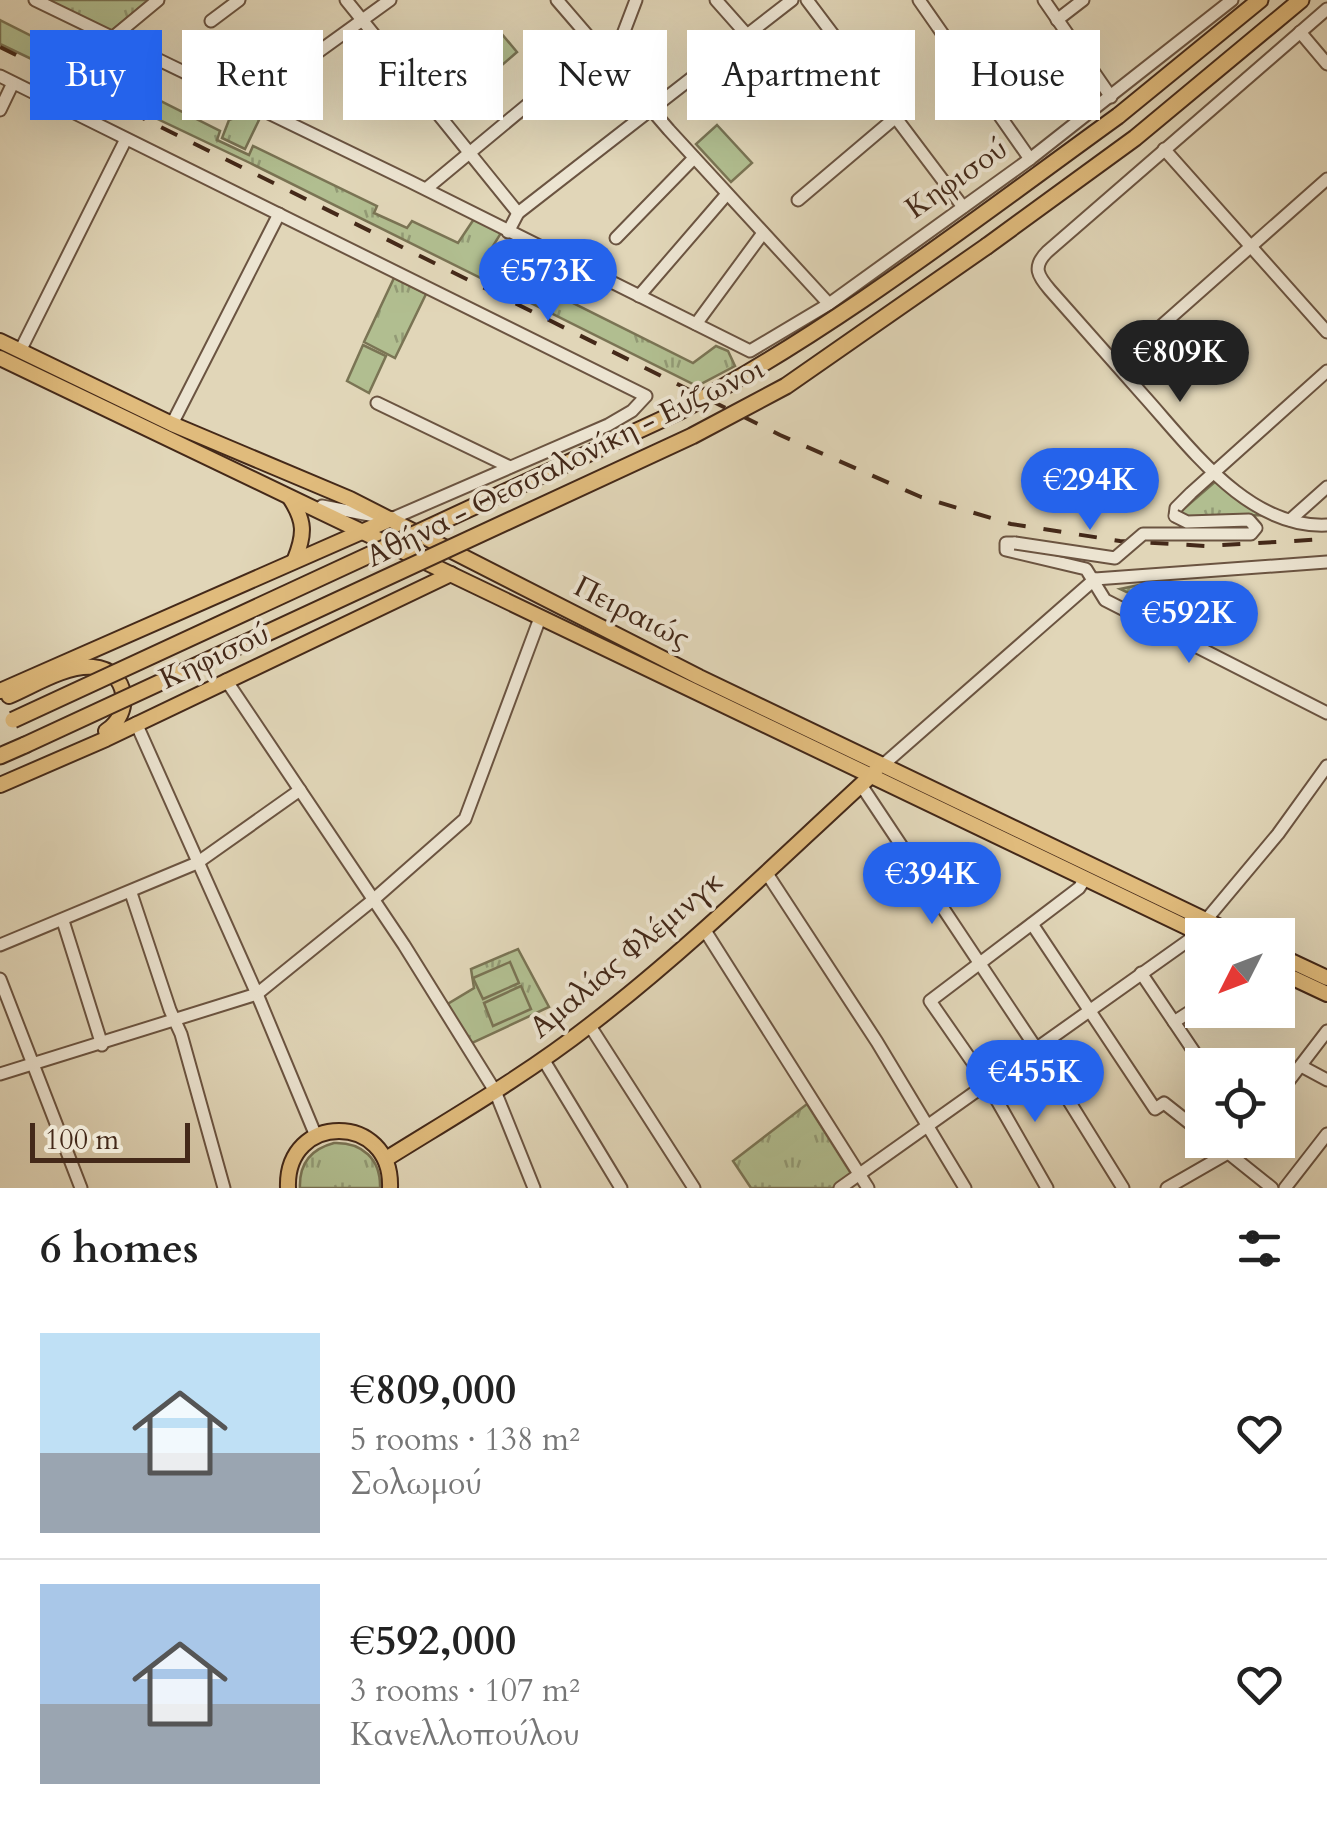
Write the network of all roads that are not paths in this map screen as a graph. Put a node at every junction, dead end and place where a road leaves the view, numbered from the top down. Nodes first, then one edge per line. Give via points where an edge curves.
1 (34, 0) edge
2 (158, 0) edge
3 (239, 0) edge
4 (346, 0) edge
5 (390, 0) edge
6 (557, 0) edge
7 (636, 0) edge
8 (716, 0) edge
9 (792, 0) edge
10 (807, 0) edge
11 (919, 0) edge
12 (1044, 0) edge
13 (1083, 0) edge
14 (1232, 0) edge
15 (1260, 0) edge
16 (1301, 0) edge
17 (1327, 9) edge
18 (1057, 20) junction
19 (211, 22) dead end
20 (361, 22) junction
21 (95, 30) edge
22 (121, 30) edge
23 (583, 30) edge
24 (625, 30) edge
25 (742, 30) edge
26 (754, 30) edge
27 (830, 30) edge
28 (1300, 32) junction
29 (323, 49) edge
30 (1327, 64) edge
31 (0, 76) edge
32 (14, 82) junction
33 (1111, 97) junction
34 (523, 107) edge
35 (0, 110) edge
36 (279, 120) edge
37 (635, 120) edge
38 (661, 120) edge
39 (894, 120) edge
40 (898, 120) edge
41 (126, 138) junction
42 (1164, 149) junction
43 (468, 151) junction
44 (694, 158) junction
45 (1030, 159) junction
46 (1327, 178) edge
47 (426, 190) junction
48 (727, 194) junction
49 (798, 200) dead end
50 (963, 206) junction
51 (518, 213) junction
52 (279, 214) junction
53 (508, 232) junction
54 (763, 233) junction
55 (616, 238) dead end
56 (1251, 246) junction
57 (639, 296) junction
58 (829, 304) junction
59 (696, 324) junction
60 (1327, 332) edge
61 (0, 341) edge
62 (20, 351) junction
63 (0, 358) edge
64 (1116, 366) junction
65 (1327, 371) edge
66 (377, 403) dead end
67 (172, 424) junction
68 (510, 468) junction
69 (1215, 472) junction
70 (1327, 487) edge
71 (290, 498) junction
72 (391, 519) junction
73 (1290, 520) junction
74 (1327, 525) edge
75 (359, 531) junction
76 (295, 559) junction
77 (1327, 562) edge
78 (451, 574) junction
79 (1095, 579) junction
80 (540, 618) junction
81 (226, 680) junction
82 (0, 691) edge
83 (0, 700) edge
84 (1327, 713) edge
85 (136, 723) junction
86 (0, 724) edge
87 (0, 756) edge
88 (53, 762) junction
89 (883, 765) junction
90 (1327, 766) edge
91 (866, 781) junction
92 (0, 785) edge
93 (300, 790) junction
94 (197, 863) junction
95 (766, 872) junction
96 (1085, 879) junction
97 (131, 892) junction
98 (373, 900) junction
99 (1211, 918) edge
100 (62, 920) junction
101 (1185, 920) edge
102 (1185, 922) edge
103 (1032, 924) junction
104 (704, 929) junction
105 (1185, 941) edge
106 (0, 946) edge
107 (1295, 962) edge
108 (980, 963) junction
109 (1141, 973) junction
110 (0, 978) edge
111 (1295, 978) edge
112 (1327, 978) edge
113 (258, 994) junction
114 (1327, 994) edge
115 (1090, 1009) junction
116 (1185, 1015) edge
117 (176, 1021) junction
118 (1174, 1022) junction
119 (590, 1026) junction
120 (1327, 1031) edge
121 (102, 1045) junction
122 (1036, 1048) junction
123 (1191, 1048) edge
124 (543, 1060) junction
125 (34, 1065) junction
126 (1301, 1066) junction
127 (0, 1074) edge
128 (1295, 1074) edge
129 (1327, 1080) edge
130 (987, 1083) junction
131 (495, 1091) junction
132 (1185, 1121) edge
133 (928, 1125) junction
134 (1327, 1134) edge
135 (316, 1136) junction
136 (1219, 1158) edge
137 (1234, 1158) edge
138 (386, 1159) junction
139 (859, 1174) junction
140 (1041, 1186) edge
141 (81, 1188) edge
142 (224, 1188) edge
143 (288, 1188) edge
144 (390, 1188) edge
145 (534, 1188) edge
146 (621, 1188) edge
147 (694, 1188) edge
148 (840, 1188) edge
149 (868, 1188) edge
150 (965, 1188) edge
151 (1123, 1188) edge
152 (1167, 1188) edge
153 (1272, 1188) edge
154 (1286, 1188) edge

1 - 21 street
2 - 22 street
3 - 19 street
4 - 20 street
5 - 20 street
6 - 23 street
7 - 24 street
8 - 25 street
9 - 26 street
10 - 27 street
11 - 45 street
12 - 18 street
13 - 18 street
14 - 33 street, Κηφισού
15 - 86 highway, Αθήνα - Θεσσαλονίκη - Εύζωνοι, bridge via 1118,116 748,375
16 - 87 highway, Αθήνα - Θεσσαλονίκη - Εύζωνοι, bridge via 1135,138 786,386 640,462
17 - 28 street
18 - 33 street
20 - 29 street
20 - 43 street
28 - 30 street
28 - 42 street
31 - 32 street
32 - 35 street
32 - 41 street
33 - 45 street, Κηφισού
34 - 43 street
36 - 47 street
37 - 51 street
38 - 44 street
39 - 49 street
40 - 50 street
41 - 52 street
41 - 62 street
42 - 56 street
42 - 64 street via 1038,263 1050,290
43 - 47 street
43 - 51 street
44 - 48 street
44 - 55 street
45 - 50 street, Κηφισού
46 - 56 street
47 - 53 street
48 - 54 street
48 - 57 street
50 - 58 street, Κηφισού
51 - 53 street
52 - 67 street
52 - 68 street via 646,396 608,425
53 - 57 street
54 - 58 street
54 - 59 street
56 - 60 street
56 - 64 street
57 - 59 street
58 - 59 street, Κηφισού via 750,351
61 - 62 main road, Πειραιώς
62 - 67 main road, Πειραιώς
63 - 71 main road, Πειραιώς
64 - 69 street
65 - 69 street
66 - 68 street
67 - 72 main road, Πειραιώς
68 - 72 street
69 - 73 street
69 - 79 street, bridge via 1174,516 1188,522 1249,520 1256,528 1250,534 1144,534 1115,558 1004,546 1014,554 1086,569
70 - 73 street
71 - 72 street
71 - 75 main road, Πειραιώς
71 - 76 main road via 304,526
72 - 75 main road, Κηφισού
72 - 89 main road, Πειραιώς
73 - 74 street
75 - 76 main road, Κηφισού
75 - 78 main road, Πειραιώς
76 - 82 main road, Κηφισού
77 - 79 street
78 - 80 main road, Πειραιώς
78 - 81 main road, Κηφισού
79 - 84 street via 1105,600
79 - 89 street
80 - 91 main road, Πειραιώς
80 - 98 street via 465,819
81 - 85 main road, Κηφισού
81 - 93 street
83 - 88 main road via 71,670 94,667 115,677 124,696 121,717
85 - 88 main road, Κηφισού
85 - 94 street
88 - 92 main road, Κηφισού
89 - 91 main road, Αμαλίας Φλέμινγκ
89 - 101 main road, Πειραιώς
90 - 99 street
91 - 95 main road, Αμαλίας Φλέμινγκ
91 - 96 main road, Πειραιώς
91 - 108 street
93 - 94 street
93 - 98 street
94 - 97 street
94 - 113 street
95 - 104 main road, Αμαλίας Φλέμινγκ
95 - 133 street
96 - 102 main road, Πειραιώς
96 - 103 street
97 - 100 street
97 - 117 street
98 - 113 street
98 - 131 street
100 - 106 street
100 - 121 street
103 - 108 street
103 - 115 street
104 - 119 main road, Αμαλίας Φλέμινγκ
104 - 139 street
105 - 109 street
107 - 112 main road
108 - 122 street
108 - 130 street via 930,1001
109 - 115 street
109 - 118 street
110 - 125 street
111 - 114 main road
113 - 117 street
113 - 135 street
115 - 122 street
115 - 132 street via 1160,1106
116 - 118 street
117 - 121 street
117 - 142 street
118 - 123 street
119 - 124 main road, Αμαλίας Φλέμινγκ
119 - 147 street
120 - 126 street
121 - 125 street
122 - 130 street
122 - 151 street
124 - 131 main road, Αμαλίας Φλέμινγκ
124 - 146 street
125 - 127 street
125 - 141 street
126 - 128 street
126 - 129 street
130 - 133 street
130 - 140 street
131 - 138 main road, Αμαλίας Φλέμινγκ
131 - 145 street
133 - 139 street
133 - 150 street
134 - 154 street
135 - 138 main road via 338,1130 361,1135
135 - 143 main road via 294,1156
136 - 152 street
137 - 153 street
138 - 144 main road
139 - 148 street
139 - 149 street

